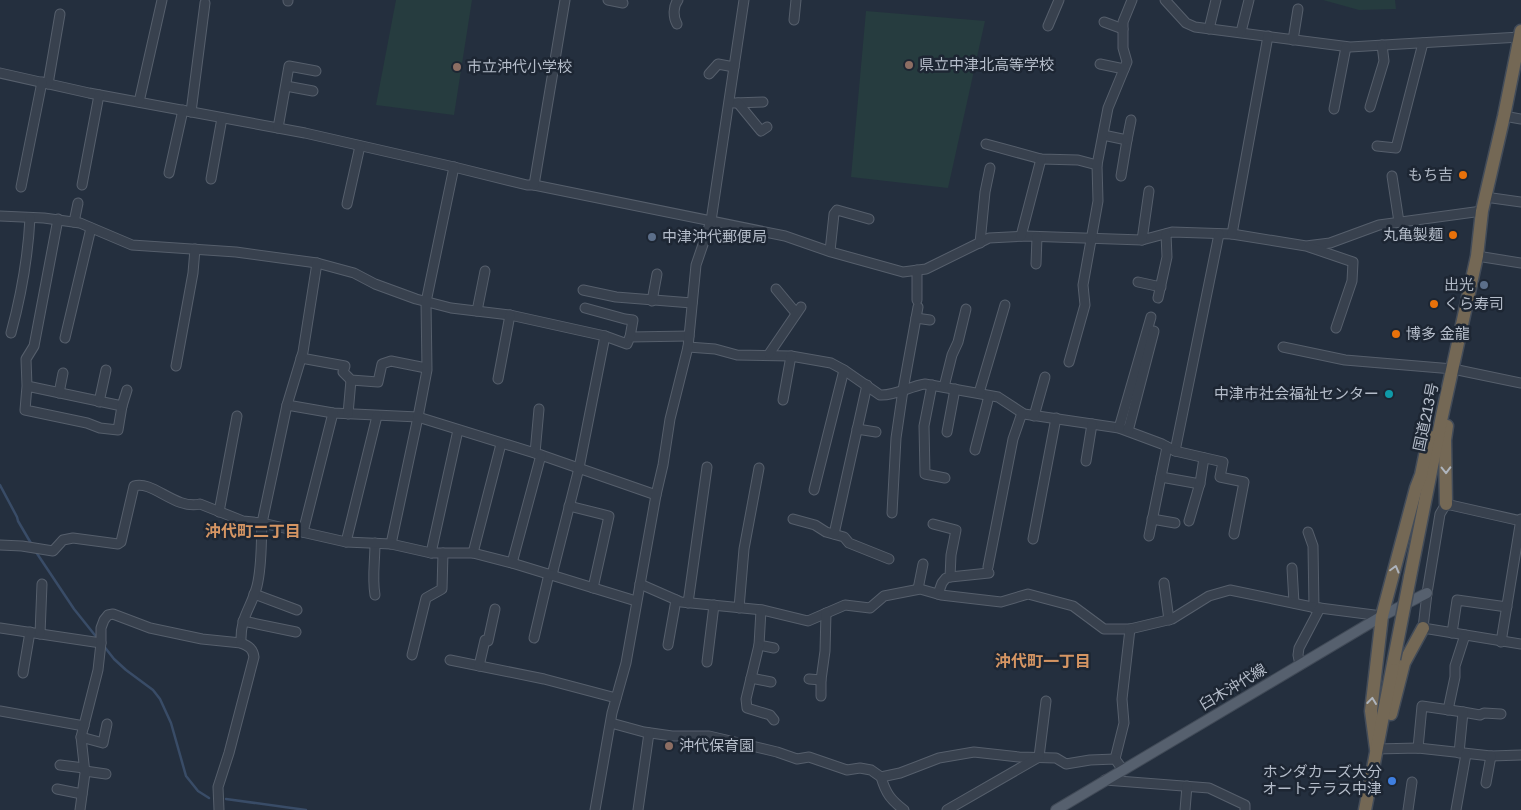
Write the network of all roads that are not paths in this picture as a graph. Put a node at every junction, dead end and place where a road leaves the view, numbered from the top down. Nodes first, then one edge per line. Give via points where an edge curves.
1 (162, 0) edge
2 (565, 0) edge
3 (608, 0) edge
4 (678, 0) edge
5 (744, 0) edge
6 (796, 0) edge
7 (1060, 0) edge
8 (1132, 0) edge
9 (1165, 0) edge
10 (1216, 0) edge
11 (1249, 0) edge
12 (205, 3) dead end
13 (623, 3) dead end
14 (1298, 9) dead end
15 (60, 14) dead end
16 (794, 20) dead end
17 (1104, 22) dead end
18 (677, 24) dead end
19 (1048, 26) dead end
20 (1123, 29) junction
21 (1209, 29) junction
22 (1241, 32) junction
23 (1520, 34) edge
24 (1268, 36) junction
25 (1293, 40) junction
26 (1424, 43) junction
27 (1382, 45) junction
28 (1346, 47) junction
29 (1100, 64) dead end
30 (734, 67) junction
31 (1124, 70) junction
32 (316, 71) dead end
33 (0, 73) edge
34 (709, 74) dead end
35 (45, 83) junction
36 (286, 86) junction
37 (313, 91) dead end
38 (99, 94) junction
39 (139, 102) junction
40 (763, 102) dead end
41 (733, 103) junction
42 (1370, 107) dead end
43 (1334, 109) dead end
44 (187, 111) junction
45 (1504, 116) junction
46 (222, 118) junction
47 (1521, 119) edge
48 (1131, 120) dead end
49 (767, 127) dead end
50 (278, 128) junction
51 (1103, 135) junction
52 (1127, 140) junction
53 (986, 144) dead end
54 (360, 146) junction
55 (1378, 146) dead end
56 (1041, 159) junction
57 (1097, 165) junction
58 (454, 167) junction
59 (990, 168) dead end
60 (169, 173) dead end
61 (1121, 176) dead end
62 (1392, 176) dead end
63 (210, 179) dead end
64 (82, 185) dead end
65 (530, 186) junction
66 (21, 187) dead end
67 (1149, 191) dead end
68 (1485, 197) junction
69 (1521, 202) edge
70 (78, 203) dead end
71 (348, 204) dead end
72 (1482, 211) junction
73 (0, 216) edge
74 (30, 218) junction
75 (58, 219) junction
76 (869, 219) dead end
77 (74, 222) junction
78 (711, 222) junction
79 (1400, 222) junction
80 (91, 228) junction
81 (1166, 234) junction
82 (1219, 234) junction
83 (1232, 234) junction
84 (1021, 236) junction
85 (1037, 237) junction
86 (1091, 239) junction
87 (1142, 240) junction
88 (980, 243) junction
89 (1306, 246) junction
90 (195, 249) junction
91 (830, 251) junction
92 (1477, 256) junction
93 (317, 263) junction
94 (1521, 263) edge
95 (1036, 264) dead end
96 (917, 270) junction
97 (485, 271) dead end
98 (657, 274) dead end
99 (1138, 282) dead end
100 (1161, 287) junction
101 (776, 289) dead end
102 (582, 290) dead end
103 (1158, 298) dead end
104 (652, 300) junction
105 (426, 302) junction
106 (692, 303) junction
107 (1005, 305) dead end
108 (586, 308) dead end
109 (966, 309) dead end
110 (477, 311) junction
111 (510, 315) junction
112 (1151, 317) dead end
113 (916, 318) junction
114 (930, 320) dead end
115 (1336, 328) dead end
116 (1154, 331) dead end
117 (11, 333) dead end
118 (605, 336) junction
119 (689, 336) junction
120 (630, 337) junction
121 (65, 338) dead end
122 (688, 347) junction
123 (1283, 347) dead end
124 (769, 354) junction
125 (792, 356) junction
126 (301, 358) junction
127 (1069, 362) dead end
128 (176, 366) dead end
129 (426, 368) junction
130 (1453, 369) junction
131 (106, 370) dead end
132 (844, 370) junction
133 (63, 373) dead end
134 (1045, 377) dead end
135 (498, 379) dead end
136 (351, 380) junction
137 (1521, 383) edge
138 (867, 385) junction
139 (932, 385) junction
140 (27, 386) junction
141 (944, 387) junction
142 (126, 390) dead end
143 (903, 390) junction
144 (955, 390) junction
145 (59, 393) junction
146 (979, 393) junction
147 (989, 396) junction
148 (782, 400) dead end
149 (99, 402) junction
150 (287, 405) junction
151 (122, 406) junction
152 (539, 410) dead end
153 (333, 412) junction
154 (1022, 412) junction
155 (348, 414) junction
156 (237, 416) dead end
157 (377, 416) junction
158 (1034, 416) junction
159 (1442, 416) junction
160 (418, 417) junction
161 (1056, 418) junction
162 (1092, 424) junction
163 (1119, 428) junction
164 (857, 429) junction
165 (118, 430) junction
166 (458, 430) junction
167 (128, 431) dead end
168 (1128, 431) junction
169 (876, 432) dead end
170 (947, 432) dead end
171 (501, 444) junction
172 (1171, 449) junction
173 (975, 450) dead end
174 (538, 454) junction
175 (1204, 458) junction
176 (1086, 460) dead end
177 (708, 467) dead end
178 (579, 468) junction
179 (759, 468) dead end
180 (1161, 477) junction
181 (945, 478) dead end
182 (1200, 484) junction
183 (814, 490) dead end
184 (656, 495) junction
185 (1446, 504) junction
186 (569, 506) junction
187 (219, 512) junction
188 (892, 513) dead end
189 (798, 518) dead end
190 (1152, 519) junction
191 (1521, 520) edge
192 (1189, 521) dead end
193 (262, 523) junction
194 (1174, 523) dead end
195 (933, 524) dead end
196 (303, 532) junction
197 (1308, 532) dead end
198 (834, 534) junction
199 (1234, 534) dead end
200 (1149, 536) dead end
201 (1033, 539) dead end
202 (346, 542) junction
203 (375, 543) junction
204 (391, 544) junction
205 (0, 545) edge
206 (430, 553) junction
207 (443, 553) junction
208 (473, 553) junction
209 (889, 559) dead end
210 (512, 563) junction
211 (923, 564) dead end
212 (1292, 568) dead end
213 (550, 575) junction
214 (950, 577) junction
215 (1164, 583) dead end
216 (42, 584) dead end
217 (640, 584) junction
218 (593, 588) junction
219 (918, 589) junction
220 (1427, 593) junction
221 (254, 594) junction
222 (938, 594) junction
223 (375, 595) dead end
224 (676, 600) junction
225 (636, 601) junction
226 (688, 603) junction
227 (1294, 604) junction
228 (714, 605) junction
229 (1507, 607) junction
230 (739, 608) junction
231 (1317, 608) junction
232 (495, 609) dead end
233 (297, 610) dead end
234 (761, 610) junction
235 (826, 613) junction
236 (1382, 616) junction
237 (1169, 620) junction
238 (243, 621) junction
239 (0, 628) edge
240 (1422, 628) junction
241 (1130, 629) junction
242 (30, 632) junction
243 (296, 632) dead end
244 (1452, 633) junction
245 (40, 634) junction
246 (1465, 635) junction
247 (534, 638) dead end
248 (1501, 642) junction
249 (101, 643) junction
250 (241, 643) junction
251 (1521, 644) edge
252 (668, 645) dead end
253 (759, 645) junction
254 (774, 648) dead end
255 (412, 655) dead end
256 (450, 660) dead end
257 (707, 662) dead end
258 (1300, 665) junction
259 (479, 666) junction
260 (23, 673) dead end
261 (751, 678) junction
262 (809, 679) dead end
263 (821, 680) junction
264 (771, 682) dead end
265 (821, 696) dead end
266 (616, 698) junction
267 (1046, 701) dead end
268 (1448, 710) junction
269 (0, 711) edge
270 (1463, 712) junction
271 (1501, 714) dead end
272 (774, 720) dead end
273 (611, 723) junction
274 (107, 724) dead end
275 (84, 726) junction
276 (649, 733) junction
277 (81, 737) junction
278 (1418, 748) junction
279 (1376, 749) junction
280 (1463, 754) junction
281 (1521, 755) edge
282 (1491, 756) junction
283 (1039, 757) junction
284 (1115, 759) junction
285 (60, 765) dead end
286 (84, 769) junction
287 (1123, 770) junction
288 (106, 774) dead end
289 (881, 777) junction
290 (1105, 780) junction
291 (1412, 782) dead end
292 (1486, 783) dead end
293 (1187, 786) junction
294 (57, 789) dead end
295 (82, 794) junction
296 (80, 810) edge
297 (218, 810) edge
298 (595, 810) edge
299 (638, 810) edge
300 (904, 810) edge
301 (947, 810) edge
302 (1056, 810) edge
303 (1185, 810) edge
304 (1245, 810) edge
305 (1364, 810) edge
306 (1408, 810) edge
307 (1456, 810) edge

1 - 39 street
2 - 65 street
3 - 13 street
4 - 18 street via 674,18
5 - 30 street
6 - 16 street
7 - 19 street
8 - 20 street
9 - 21 street via 1186,23
10 - 21 street
11 - 22 street
12 - 44 street
14 - 25 street
15 - 35 street
17 - 20 street
20 - 31 street via 1127,62
21 - 22 street
22 - 24 street
23 - 26 street
23 - 45 highway, 国道213号
24 - 25 street
24 - 83 street
25 - 28 street
26 - 27 street
26 - 55 street via 1396,148
27 - 28 street
27 - 42 street via 1384,62
28 - 43 street
29 - 31 street
30 - 34 street via 718,64
30 - 41 street
31 - 51 street via 1108,108
32 - 36 street via 289,66
33 - 35 street
35 - 38 street
35 - 66 street
36 - 37 street
36 - 50 street
38 - 39 street
38 - 64 street
39 - 44 street
40 - 41 street
41 - 49 street via 761,131
41 - 78 street
44 - 46 street
44 - 60 street
45 - 47 street
45 - 68 highway, 国道213号
46 - 50 street
46 - 63 street
48 - 52 street
50 - 54 street
51 - 52 street
51 - 57 street
52 - 61 street
53 - 56 street
54 - 58 street
54 - 71 street
56 - 57 street via 1078,160
56 - 84 street
57 - 86 street via 1098,201
58 - 65 street
58 - 105 street
59 - 88 street
62 - 79 street
65 - 78 street
67 - 87 street
68 - 69 street
68 - 72 highway, 国道213号
70 - 77 street
72 - 79 street
72 - 92 highway, 国道213号
73 - 74 street
74 - 75 street
74 - 117 street
75 - 77 street
75 - 140 street via 34,346 26,359
76 - 91 street via 837,210
77 - 80 street
78 - 91 street via 784,236
78 - 106 street via 696,265
79 - 89 street via 1379,225 1330,243
80 - 90 street via 132,244
80 - 121 street
81 - 82 street
81 - 87 street
81 - 100 street via 1167,257
82 - 83 street
82 - 172 street
83 - 89 street
84 - 85 street
84 - 88 street via 989,238
85 - 86 street
85 - 95 street
86 - 87 street
86 - 127 street via 1083,285 1085,305
88 - 96 street via 926,269
89 - 115 street via 1353,262 1352,281
90 - 93 street
90 - 128 street
91 - 96 street via 903,272
92 - 94 street
92 - 130 highway, 国道213号
93 - 105 street via 354,273
93 - 126 street
96 - 113 street
97 - 110 street
98 - 104 street
99 - 100 street
100 - 103 street
101 - 124 street via 799,310
102 - 104 street
104 - 106 street
105 - 110 street
105 - 129 street
106 - 119 street
107 - 146 street
108 - 120 street via 633,320
109 - 141 street
110 - 111 street
111 - 118 street
111 - 135 street
112 - 163 street
113 - 114 street
113 - 143 street
116 - 168 street
118 - 120 street via 627,344
118 - 178 street
119 - 120 street
119 - 122 street
122 - 124 street via 737,354
122 - 184 street
123 - 130 street via 1345,360
124 - 125 street
125 - 132 street via 831,363
125 - 148 street
126 - 136 street via 345,366 344,372
126 - 150 street
129 - 136 street via 390,361 382,364 378,382
129 - 160 street
130 - 137 street
130 - 159 highway, 国道213号
130 -> 185 highway via 1445,440
131 - 149 street
132 - 138 street
132 - 183 street
133 - 145 street
134 - 158 street
136 - 155 street
138 - 143 street via 880,395
138 - 164 street
139 - 141 street
139 - 143 street via 917,385
139 - 181 street via 924,426 925,474
140 - 145 street
140 - 165 street via 24,410
141 - 144 street
142 - 151 street
143 - 188 street via 896,438
144 - 146 street
144 - 170 street
145 - 149 street
146 - 147 street
147 - 154 street via 998,397
147 - 173 street
149 - 151 street
150 - 153 street
150 - 193 street
151 - 165 street
152 - 174 street
153 - 155 street
153 - 196 street
154 - 158 street
154 - 214 street via 988,570
155 - 157 street
156 - 187 street
157 - 160 street
157 - 202 street
158 - 161 street
236 -> 159 highway via 1432,425
159 - 279 highway, 国道213号, bridge
160 - 166 street
160 - 204 street
161 - 162 street
161 - 201 street
162 - 163 street
162 - 176 street
163 - 168 street
164 - 169 street
164 - 198 street
165 - 167 street
166 - 171 street
166 - 206 street
168 - 172 street
171 - 174 street
171 - 208 street
172 - 175 street
172 - 180 street
174 - 178 street
174 - 210 street
175 - 182 street
175 - 199 street via 1223,462 1220,477 1244,482
177 - 226 street
178 - 184 street
178 - 186 street
179 - 230 street via 744,549
180 - 182 street
180 - 190 street
182 - 192 street
184 - 217 street
185 - 191 street
185 - 220 street via 1440,514
186 - 213 street
186 - 218 street via 610,516
187 - 193 street via 244,521
187 - 205 street via 200,504 178,502 140,484 134,486 118,544 73,538 63,540 53,551
189 - 198 street
190 - 194 street
190 - 200 street
191 - 229 street
193 - 196 street
193 - 221 street via 260,572
195 - 214 street via 956,530 950,555
196 - 202 street
197 - 231 street via 1313,546
198 - 209 street
202 - 203 street
203 - 204 street
203 - 223 street
204 - 206 street
206 - 207 street
207 - 208 street
207 - 255 street via 442,589 426,598
208 - 210 street
210 - 213 street
211 - 219 street
212 - 227 street
213 - 218 street
213 - 247 street
214 - 222 street via 942,583
215 - 237 street
216 - 245 street
217 - 224 street
217 - 225 street
218 - 225 street
219 - 222 street
219 - 235 street via 884,596 870,608 845,605
220 - 236 main road, 臼木沖代線
220 - 240 street
221 - 233 street
221 - 238 street
222 - 241 street via 1002,602 1028,594 1073,606 1104,629
224 - 226 street
224 - 252 street
225 - 266 street via 626,663
226 - 228 street
227 - 231 street
227 - 237 street via 1230,590 1209,596
228 - 230 street
228 - 257 street
229 - 244 street via 1457,600
229 - 248 street
230 - 234 street
231 - 236 street
231 - 258 street via 1299,648
232 - 259 street
234 - 235 street via 808,621
234 - 253 street
235 - 263 street
236 - 258 main road, 臼木沖代線
279 -> 236 highway via 1371,711
237 - 241 street
238 - 243 street
238 - 250 street
239 - 242 street
240 - 244 street
240 - 279 highway via 1404,663 1386,733
241 - 284 street via 1122,699 1124,723
242 - 245 street
242 - 260 street
244 - 246 street
245 - 249 street
246 - 248 street
246 - 268 street via 1455,666
248 - 251 street
249 - 250 street via 104,620 113,614 150,628
249 - 275 street
250 - 297 street via 248,646 254,657 218,787
253 - 254 street
253 - 261 street
256 - 259 street
258 - 287 main road, 臼木沖代線
259 - 266 street
261 - 264 street
261 - 272 street via 747,708
262 - 263 street
263 - 265 street
266 - 273 street
267 - 283 street
268 - 270 street
268 - 278 street via 1422,706
269 - 275 street
270 - 271 street
270 - 280 street
273 - 276 street
273 - 298 street
274 - 277 street via 104,743
275 - 277 street
276 - 289 street via 709,736 797,758 810,757 847,770 871,770
276 - 299 street
277 - 286 street
278 - 279 street
278 - 280 street
279 - 305 highway, 国道213号
280 - 282 street
280 - 307 street
281 - 282 street
282 - 292 street
283 - 284 street via 1056,758 1066,764
283 - 289 street via 974,752 939,758
283 - 301 street
284 - 287 street
285 - 286 street
286 - 288 street
286 - 295 street
287 - 290 main road, 臼木沖代線
289 - 300 street via 889,798
290 - 293 street
290 - 302 main road, 臼木沖代線
291 - 306 street
293 - 303 street
293 - 304 street via 1209,788 1245,805
294 - 295 street
295 - 296 street

